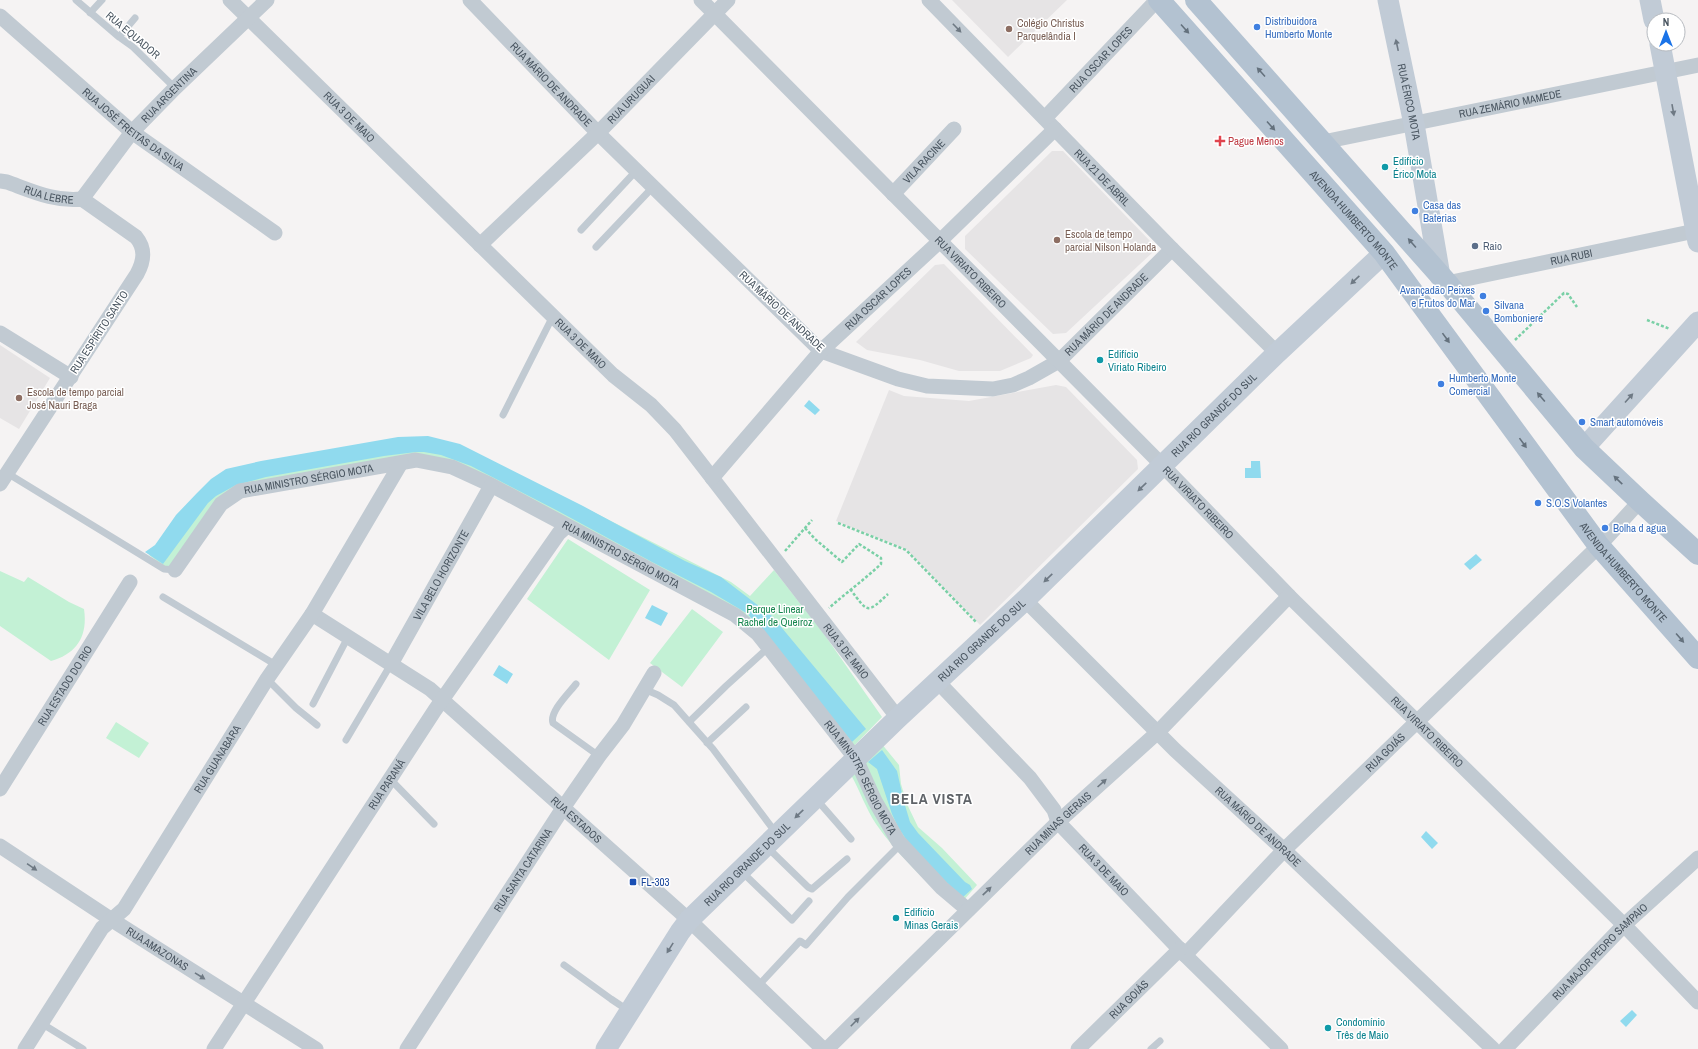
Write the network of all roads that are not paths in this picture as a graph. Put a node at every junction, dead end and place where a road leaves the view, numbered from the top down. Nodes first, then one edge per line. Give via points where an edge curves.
1 (76, 0) edge
2 (102, 0) edge
3 (230, 0) edge
4 (267, 0) edge
5 (470, 0) edge
6 (701, 0) edge
7 (728, 0) edge
8 (929, 0) edge
9 (1158, 0) edge
10 (1200, 0) edge
11 (1388, 0) edge
12 (1650, 0) edge
13 (1652, 12) edge
14 (90, 13) junction
15 (714, 13) junction
16 (0, 16) edge
17 (135, 18) dead end
18 (248, 18) junction
19 (119, 37) junction
20 (1662, 52) edge
21 (1698, 65) edge
22 (1666, 72) junction
23 (175, 88) junction
24 (1045, 118) junction
25 (1414, 124) junction
26 (954, 129) dead end
27 (1056, 129) junction
28 (132, 132) junction
29 (598, 133) junction
30 (1323, 142) junction
31 (636, 171) junction
32 (0, 182) edge
33 (653, 187) junction
34 (894, 194) junction
35 (82, 199) junction
36 (581, 230) dead end
37 (274, 233) dead end
38 (1697, 236) edge
39 (136, 237) joint
40 (940, 241) junction
41 (480, 245) junction
42 (596, 247) dead end
43 (1172, 249) junction
44 (1384, 253) junction
45 (1443, 279) junction
46 (553, 316) junction
47 (1698, 322) edge
48 (0, 333) edge
49 (821, 351) junction
50 (1277, 353) junction
51 (1059, 361) junction
52 (71, 377) junction
53 (503, 415) dead end
54 (1584, 448) junction
55 (401, 463) junction
56 (1163, 466) junction
57 (712, 478) junction
58 (4, 479) edge
59 (491, 486) junction
60 (1640, 502) junction
61 (567, 526) junction
62 (1599, 546) junction
63 (1698, 554) edge
64 (175, 570) joint
65 (130, 582) dead end
66 (1289, 596) junction
67 (163, 597) dead end
68 (1025, 600) junction
69 (312, 614) junction
70 (348, 637) junction
71 (769, 648) junction
72 (1698, 658) edge
73 (391, 664) junction
74 (276, 665) junction
75 (654, 673) dead end
76 (267, 679) junction
77 (938, 682) junction
78 (576, 684) dead end
79 (644, 689) junction
80 (441, 701) junction
81 (313, 704) dead end
82 (746, 707) dead end
83 (898, 718) junction
84 (689, 722) junction
85 (1418, 722) junction
86 (316, 725) dead end
87 (1158, 732) junction
88 (346, 740) dead end
89 (707, 743) junction
90 (599, 756) junction
91 (856, 759) junction
92 (390, 779) junction
93 (0, 789) edge
94 (816, 798) junction
95 (563, 808) junction
96 (1058, 822) junction
97 (434, 824) dead end
98 (851, 838) dead end
99 (771, 841) junction
100 (901, 844) junction
101 (0, 846) edge
102 (1284, 850) junction
103 (1698, 858) edge
104 (847, 860) dead end
105 (740, 871) junction
106 (809, 901) dead end
107 (968, 910) junction
108 (112, 920) junction
109 (689, 920) junction
110 (1624, 925) junction
111 (1182, 952) junction
112 (564, 964) dead end
113 (758, 986) junction
114 (1698, 1002) edge
115 (243, 1003) junction
116 (630, 1011) junction
117 (41, 1023) junction
118 (1160, 1041) dead end
119 (25, 1049) edge
120 (83, 1049) edge
121 (214, 1049) edge
122 (316, 1049) edge
123 (407, 1049) edge
124 (606, 1049) edge
125 (823, 1049) edge
126 (827, 1049) edge
127 (1078, 1049) edge
128 (1151, 1049) edge
129 (1281, 1049) edge
130 (1494, 1049) edge
131 (1505, 1049) edge

1 - 14 lane, RUA EQUADOR
2 - 14 lane
3 - 18 street, RUA 3 DE MAIO
4 - 18 street, RUA ARGENTINA
5 - 29 street, RUA MÁRIO DE ANDRADE
6 - 15 street, RUA VIRIATO RIBEIRO
7 - 15 street, RUA URUGUAI
8 -> 24 street, RUA 21 DE ABRIL
9 - 24 street, RUA OSCAR LOPES
9 -> 44 main road, AVENIDA HUMBERTO MONTE
30 -> 10 main road
25 -> 11 street, RUA ÉRICO MOTA
12 - 13 street
14 - 19 lane, RUA EQUADOR
15 - 29 street, RUA URUGUAI
15 - 34 street, RUA VIRIATO RIBEIRO
16 - 28 street, RUA JOSÉ FREITAS DA SILVA
17 - 19 lane
18 - 23 street, RUA ARGENTINA
18 - 41 street, RUA 3 DE MAIO
19 - 23 lane, RUA EQUADOR via 133,47
20 - 22 street
21 - 22 street, RUA ZEMÁRIO MAMEDE
22 - 25 street, RUA ZEMÁRIO MAMEDE
22 -> 38 street
23 - 28 street, RUA ARGENTINA
24 - 27 street, RUA 21 DE ABRIL
25 - 30 street, RUA ZEMÁRIO MAMEDE
25 - 45 street, RUA ÉRICO MOTA
26 - 34 street, VILA RACINE
27 - 40 street, RUA OSCAR LOPES
27 - 43 street, RUA 21 DE ABRIL
28 - 35 street, RUA ARGENTINA
28 - 37 street, RUA JOSÉ FREITAS DA SILVA
29 - 31 street, RUA MÁRIO DE ANDRADE
29 - 41 street, RUA URUGUAI
45 -> 30 main road
31 - 33 street, RUA MÁRIO DE ANDRADE
31 - 36 lane
32 - 35 street, RUA LEBRE via 7,182 57,199
33 - 42 lane
33 - 49 street, RUA MÁRIO DE ANDRADE
34 - 40 street, RUA VIRIATO RIBEIRO
35 - 39 street, RUA LEBRE
38 - 45 street, RUA RUBI
39 - 52 street, RUA ESPÍRITO SANTO via 143,248 141,266
40 - 49 street, RUA OSCAR LOPES
40 - 51 street, RUA VIRIATO RIBEIRO
41 - 46 street, RUA 3 DE MAIO
43 - 50 street, RUA 21 DE ABRIL
43 - 51 street, RUA MÁRIO DE ANDRADE
44 -> 50 street, RUA RIO GRANDE DO SUL
44 -> 62 main road, AVENIDA HUMBERTO MONTE
54 -> 45 main road
46 - 53 lane
46 - 57 street, RUA 3 DE MAIO via 613,375 651,406 675,430
54 -> 47 street
48 - 52 street
49 - 51 street, RUA MÁRIO DE ANDRADE via 898,379 927,386 966,389 993,389 1013,385
49 - 57 street, RUA OSCAR LOPES
50 - 56 street, RUA RIO GRANDE DO SUL
51 - 56 street, RUA VIRIATO RIBEIRO
52 - 58 street, RUA ESPÍRITO SANTO
60 -> 54 main road
55 - 59 street, RUA MINISTRO SÉRGIO MOTA via 416,460 452,467
55 - 64 street, RUA MINISTRO SÉRGIO MOTA via 240,491 222,504
55 - 69 street, RUA GUANABARA
56 - 66 street, RUA VIRIATO RIBEIRO
56 -> 68 street, RUA RIO GRANDE DO SUL
57 - 83 street, RUA 3 DE MAIO
58 - 64 lane via 164,569
59 - 61 street, RUA MINISTRO SÉRGIO MOTA
59 - 73 street, VILA BELO HORIZONTE
60 - 62 street, RUA GOIÁS
60 - 63 main road
61 - 71 street, RUA MINISTRO SÉRGIO MOTA via 735,614 758,634
61 - 80 street, RUA PARANÁ via 559,533
62 -> 72 main road, AVENIDA HUMBERTO MONTE
62 - 85 street, RUA GOIÁS
65 - 93 street, RUA ESTADO DO RIO
66 - 85 street, RUA VIRIATO RIBEIRO
66 - 87 street, RUA MINAS GERAIS
67 - 74 lane
68 - 77 street, RUA RIO GRANDE DO SUL
68 - 87 street, RUA MÁRIO DE ANDRADE
69 - 70 street, RUA ESTADOS
69 - 74 street, RUA GUANABARA
70 - 73 street, RUA ESTADOS
70 - 81 lane
71 - 84 lane
71 - 91 street, RUA MINISTRO SÉRGIO MOTA
73 - 80 street, RUA ESTADOS via 430,689
73 - 88 lane
74 - 76 street, RUA GUANABARA
75 - 79 street, RUA SANTA CATARINA
76 - 86 lane
76 - 108 street, RUA GUANABARA via 124,909
77 - 83 street, RUA RIO GRANDE DO SUL
77 - 96 street, RUA 3 DE MAIO via 1030,778 1054,810
78 - 90 lane via 551,719
79 - 84 lane via 674,706
79 - 90 street, RUA SANTA CATARINA via 623,725
80 - 92 street, RUA PARANÁ
80 - 95 street, RUA ESTADOS
82 - 89 lane
83 - 91 street, RUA RIO GRANDE DO SUL
84 - 89 lane
85 - 102 street, RUA GOIÁS
85 - 110 street, RUA VIRIATO RIBEIRO
96 -> 87 street, RUA MINAS GERAIS
87 - 102 street, RUA MÁRIO DE ANDRADE
89 - 99 lane
90 - 95 street, RUA SANTA CATARINA
91 - 94 street, RUA RIO GRANDE DO SUL
91 - 100 street, RUA MINISTRO SÉRGIO MOTA via 875,801
92 - 97 lane
92 - 115 street, RUA PARANÁ
94 - 98 lane
94 -> 99 street, RUA RIO GRANDE DO SUL
95 - 109 street, RUA ESTADOS
95 - 123 street, RUA SANTA CATARINA
107 -> 96 street, RUA MINAS GERAIS
96 - 111 street, RUA 3 DE MAIO
99 - 104 lane via 812,889
99 - 105 street, RUA RIO GRANDE DO SUL
100 - 107 street, RUA MINISTRO SÉRGIO MOTA via 942,888
100 - 113 lane via 848,897 806,945 800,941
101 -> 108 street, RUA AMAZONAS
102 - 111 street, RUA GOIÁS
102 - 130 street, RUA MÁRIO DE ANDRADE
103 - 110 street, RUA MAJOR PEDRO SAMPAIO
105 - 106 lane via 792,920
105 - 109 street, RUA RIO GRANDE DO SUL
126 -> 107 street, RUA MINAS GERAIS
108 -> 115 street, RUA AMAZONAS
108 - 117 street, RUA GUANABARA via 102,928
109 - 113 street, RUA ESTADOS
109 -> 116 street, RUA RIO GRANDE DO SUL
110 - 114 street, RUA VIRIATO RIBEIRO
110 - 131 street, RUA MAJOR PEDRO SAMPAIO
111 - 127 street, RUA GOIÁS
111 - 129 street, RUA 3 DE MAIO
112 - 116 lane
113 - 125 street, RUA ESTADOS
115 - 121 street, RUA PARANÁ
115 - 122 street, RUA AMAZONAS
116 - 124 street, RUA RIO GRANDE DO SUL
117 - 119 street, RUA GUANABARA
117 - 120 lane
118 - 128 lane

